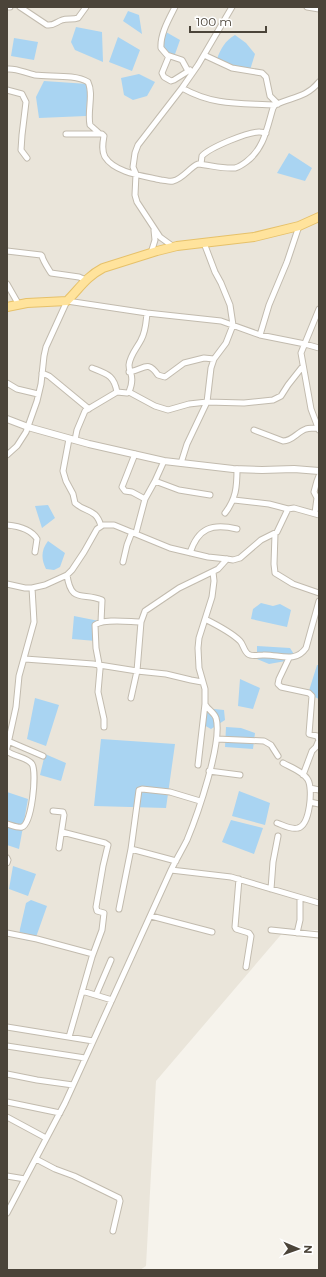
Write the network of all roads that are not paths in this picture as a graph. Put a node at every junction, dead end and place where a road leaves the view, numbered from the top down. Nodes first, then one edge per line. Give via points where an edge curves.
1 (20, 7) edge
2 (86, 7) edge
3 (175, 7) edge
4 (232, 7) edge
5 (307, 7) edge
6 (319, 10) edge
7 (204, 55) junction
8 (169, 56) junction
9 (198, 65) junction
10 (7, 68) edge
11 (188, 71) junction
12 (319, 82) edge
13 (182, 88) junction
14 (7, 90) edge
15 (276, 105) junction
16 (100, 133) junction
17 (266, 133) junction
18 (66, 134) dead end
19 (27, 158) dead end
20 (201, 164) junction
21 (136, 174) junction
22 (319, 217) edge
23 (299, 226) junction
24 (153, 227) junction
25 (204, 243) junction
26 (177, 246) junction
27 (7, 251) edge
28 (151, 253) junction
29 (86, 280) junction
30 (7, 284) edge
31 (67, 301) junction
32 (19, 305) junction
33 (7, 307) edge
34 (319, 309) edge
35 (147, 313) junction
36 (233, 325) junction
37 (260, 335) junction
38 (304, 344) junction
39 (319, 348) edge
40 (214, 359) junction
41 (303, 366) junction
42 (92, 368) dead end
43 (129, 372) junction
44 (42, 373) junction
45 (7, 383) edge
46 (117, 392) junction
47 (129, 392) junction
48 (38, 394) junction
49 (206, 402) junction
50 (89, 410) junction
51 (7, 419) edge
52 (28, 427) junction
53 (319, 429) edge
54 (254, 430) dead end
55 (72, 440) junction
56 (7, 454) edge
57 (135, 454) junction
58 (164, 461) junction
59 (181, 463) junction
60 (237, 470) junction
61 (319, 471) edge
62 (319, 476) edge
63 (155, 480) junction
64 (210, 496) dead end
65 (145, 499) junction
66 (234, 500) junction
67 (288, 509) junction
68 (226, 513) dead end
69 (317, 514) edge
70 (7, 525) edge
71 (101, 526) junction
72 (237, 529) dead end
73 (134, 532) junction
74 (275, 534) junction
75 (35, 552) dead end
76 (190, 553) junction
77 (227, 560) junction
78 (123, 562) dead end
79 (213, 572) junction
80 (67, 575) junction
81 (7, 584) edge
82 (32, 588) junction
83 (319, 593) edge
84 (319, 601) edge
85 (206, 619) junction
86 (101, 622) junction
87 (141, 622) junction
88 (289, 658) junction
89 (24, 659) junction
90 (99, 665) junction
91 (137, 671) junction
92 (202, 682) junction
93 (131, 698) dead end
94 (205, 704) junction
95 (104, 727) dead end
96 (217, 739) junction
97 (8, 742) junction
98 (7, 748) edge
99 (7, 751) edge
100 (43, 756) dead end
101 (278, 756) dead end
102 (282, 763) dead end
103 (198, 765) dead end
104 (209, 771) junction
105 (303, 774) junction
106 (240, 775) dead end
107 (310, 788) junction
108 (319, 790) edge
109 (200, 801) junction
110 (310, 802) junction
111 (319, 804) edge
112 (53, 811) dead end
113 (277, 823) dead end
114 (7, 824) edge
115 (62, 832) junction
116 (278, 836) dead end
117 (59, 848) dead end
118 (131, 850) junction
119 (7, 858) edge
120 (176, 861) junction
121 (7, 863) edge
122 (171, 870) junction
123 (239, 879) junction
124 (271, 889) junction
125 (300, 898) junction
126 (319, 903) edge
127 (119, 909) dead end
128 (151, 916) junction
129 (271, 930) dead end
130 (212, 932) dead end
131 (7, 933) edge
132 (297, 933) junction
133 (319, 936) edge
134 (93, 954) junction
135 (112, 960) dead end
136 (246, 967) dead end
137 (82, 991) junction
138 (96, 995) junction
139 (112, 1000) junction
140 (7, 1027) edge
141 (69, 1038) junction
142 (93, 1041) junction
143 (7, 1046) edge
144 (85, 1058) junction
145 (7, 1074) edge
146 (73, 1085) junction
147 (7, 1102) edge
148 (60, 1113) junction
149 (7, 1117) edge
150 (46, 1138) junction
151 (36, 1159) junction
152 (7, 1176) edge
153 (25, 1179) junction
154 (7, 1213) edge
155 (113, 1232) dead end

1 - 2 street via 50,26 61,20 78,18
3 - 8 street via 161,42 162,51
4 - 7 street
5 - 6 street
7 - 9 street
7 - 15 street via 232,68 262,74 266,77 270,96
8 - 11 street via 182,60
8 - 11 street via 162,73 164,77 174,80
9 - 11 street
9 - 13 street
10 - 16 street via 33,75 80,78 88,82 90,125
12 - 15 street via 303,95
13 - 15 street via 214,101
13 - 21 street via 138,145 133,167
14 - 19 street via 22,94 26,102 21,150
15 - 17 street
16 - 18 street
16 - 21 street via 104,136 103,151 106,158 118,167
17 - 20 street via 248,134 213,148 202,156
17 - 20 street via 259,148 240,166 235,168
20 - 21 street via 168,182
21 - 24 street via 136,202
22 - 23 main road
23 - 25 main road via 254,237
23 - 37 street
24 - 26 street via 160,237
24 - 28 street via 155,240
25 - 26 main road
25 - 36 street via 230,305
26 - 28 main road
27 - 29 street via 41,255 51,273
28 - 29 main road via 104,268
29 - 31 main road
30 - 32 street
31 - 32 main road
31 - 35 street
31 - 44 street via 46,347
32 - 33 main road
34 - 38 street
35 - 36 street via 221,321
35 - 43 street via 145,332 132,356
36 - 37 street
36 - 40 street via 226,343
37 - 38 street
38 - 39 street
38 - 41 street
40 - 43 street via 204,358 184,363 165,377 146,366
40 - 49 street
41 - 49 street via 277,399 252,403
41 - 53 street via 311,409
42 - 46 street via 112,378
43 - 47 street via 132,380
44 - 48 street
44 - 50 street
45 - 48 street via 17,389
46 - 47 street
46 - 50 street
47 - 49 street via 168,410
48 - 52 street
49 - 59 street
50 - 55 street via 84,413
51 - 52 street
52 - 55 street
52 - 56 street via 24,437
53 - 54 street via 308,428 287,441
55 - 57 street
55 - 71 street via 63,466 66,481 75,503 93,512
57 - 58 street
57 - 65 street via 122,487
58 - 59 street
58 - 63 street
59 - 60 street
60 - 61 street
60 - 66 street
62 - 69 street via 314,492 317,498
63 - 64 street via 179,490
63 - 65 street
65 - 73 street
66 - 67 street
66 - 68 street
67 - 69 street via 294,508
67 - 74 street
70 - 75 street via 21,527 35,536
71 - 73 street via 114,525
71 - 80 street
72 - 76 street via 220,526 210,529 199,535
73 - 76 street via 170,548
73 - 78 street via 127,545
74 - 77 street via 261,540 240,558
74 - 83 street via 275,573 293,584
76 - 77 street
77 - 79 street
79 - 85 street via 212,596
79 - 87 street via 171,593 145,612
80 - 82 street
80 - 86 street via 69,587 78,596 102,600
81 - 82 street
82 - 89 street via 34,622
84 - 88 street via 306,648 297,656
85 - 88 street via 239,640 249,655
85 - 92 street via 198,648
86 - 87 street
86 - 90 street via 95,627
87 - 91 street
88 - 105 street via 278,684 312,696 309,734 318,736 319,740
89 - 90 street
89 - 97 street
90 - 91 street
90 - 95 street via 98,692
91 - 92 street
91 - 93 street
92 - 94 street via 205,689
94 - 96 street via 216,716
94 - 103 street
96 - 101 street via 264,741 271,745
96 - 104 street
97 - 98 street
97 - 100 street
99 - 114 street via 29,761 35,778 26,823 21,827
102 - 105 street
104 - 106 street
104 - 109 street
105 - 107 street
107 - 108 street
107 - 110 street
109 - 118 street via 170,792 140,789
109 - 120 street
110 - 111 street
110 - 113 street via 302,826 291,828
112 - 115 street via 64,813
115 - 117 street
115 - 134 street via 108,845 96,907 104,913 102,930
116 - 124 street
118 - 120 street
118 - 127 street
119 - 121 street
120 - 122 street
122 - 123 street
122 - 128 street
123 - 124 street
123 - 136 street via 236,928 251,936
124 - 125 street
125 - 126 street
125 - 132 street
128 - 130 street
128 - 139 street
129 - 132 street
131 - 134 street
132 - 133 street
134 - 137 street
135 - 138 street
137 - 138 street
137 - 141 street
138 - 139 street
139 - 142 street
140 - 141 street
141 - 142 street
142 - 144 street
143 - 144 street
144 - 146 street
145 - 146 street
146 - 148 street
147 - 148 street
148 - 150 street
149 - 150 street
150 - 151 street
151 - 153 street
151 - 155 street via 119,1198
152 - 153 street
153 - 154 street

